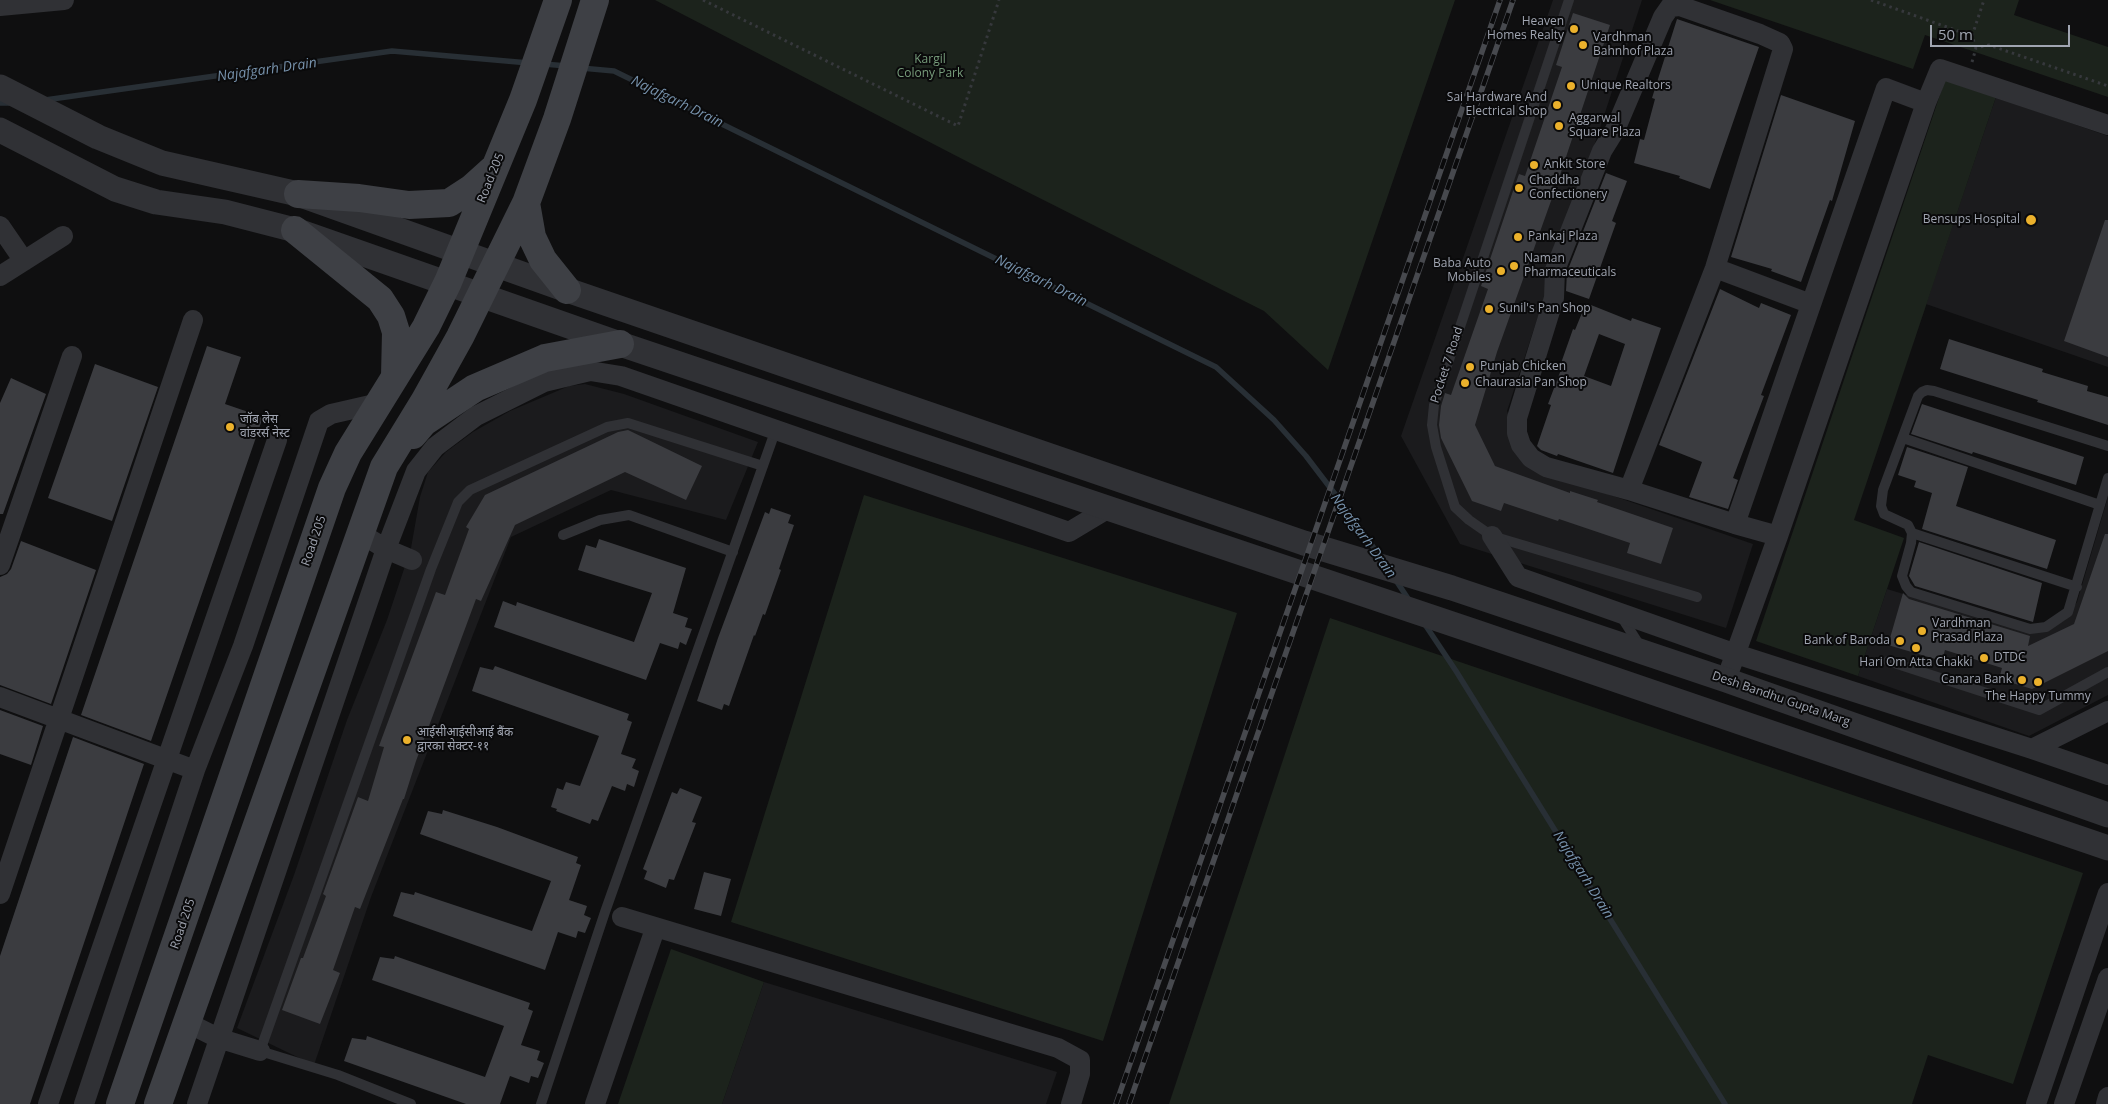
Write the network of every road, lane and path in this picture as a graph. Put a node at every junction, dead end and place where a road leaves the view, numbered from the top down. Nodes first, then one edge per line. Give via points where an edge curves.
1 (64, 0) edge
2 (558, 0) edge
3 (703, 0) edge
4 (1000, 0) edge
5 (1569, 0) edge
6 (1871, 0) edge
7 (1984, 0) edge
8 (594, 3) edge
9 (0, 6) edge
10 (1972, 36) junction
11 (1989, 45) dead end
12 (1976, 48) dead end
13 (2108, 86) edge
14 (0, 87) edge
15 (1926, 103) junction
16 (2108, 125) edge
17 (10, 136) edge
18 (494, 168) junction
19 (298, 194) junction
20 (526, 203) junction
21 (0, 226) edge
22 (295, 230) junction
23 (63, 236) dead end
24 (462, 252) junction
25 (24, 261) junction
26 (496, 264) junction
27 (1715, 268) junction
28 (0, 276) edge
29 (448, 282) junction
30 (567, 290) junction
31 (482, 295) junction
32 (1811, 304) junction
33 (193, 320) dead end
34 (620, 344) junction
35 (72, 356) dead end
36 (395, 377) junction
37 (379, 403) junction
38 (776, 429) junction
39 (1902, 438) junction
40 (277, 440) dead end
41 (2108, 446) edge
42 (763, 466) junction
43 (384, 467) junction
44 (2108, 478) edge
45 (1629, 490) junction
46 (2100, 505) junction
47 (1109, 508) junction
48 (1735, 524) junction
49 (360, 533) junction
50 (1912, 533) junction
51 (563, 535) dead end
52 (1492, 536) junction
53 (1778, 536) junction
54 (386, 549) junction
55 (733, 552) junction
56 (412, 560) joint
57 (0, 564) edge
58 (431, 569) junction
59 (2077, 587) junction
60 (1697, 597) dead end
61 (1618, 611) junction
62 (1644, 653) junction
63 (1736, 654) junction
64 (1888, 661) dead end
65 (2108, 672) edge
66 (1726, 680) junction
67 (0, 697) edge
68 (2108, 711) edge
69 (59, 719) junction
70 (2032, 749) junction
71 (167, 759) junction
72 (195, 770) junction
73 (2108, 775) edge
74 (2108, 815) edge
75 (2108, 848) edge
76 (2108, 893) edge
77 (0, 894) edge
78 (614, 914) junction
79 (655, 929) junction
80 (2108, 978) edge
81 (186, 1022) junction
82 (218, 1038) junction
83 (260, 1051) junction
84 (2108, 1096) edge
85 (48, 1104) edge
86 (84, 1104) edge
87 (120, 1104) edge
88 (158, 1104) edge
89 (197, 1104) edge
90 (411, 1104) edge
91 (541, 1104) edge
92 (595, 1104) edge
93 (1072, 1104) edge
94 (2036, 1104) edge
95 (2064, 1104) edge
96 (2106, 1104) edge

1 - 9 street
2 - 18 main road, Road 205 via 523,100
3 - 4 path via 958,126
5 - 52 lane, Pocket 7 Road via 1434,405 1432,425 1436,447 1455,507
6 - 10 path
7 - 10 path
8 - 20 main road
10 - 12 path
11 - 13 path
14 - 19 street, Desh Bandhu Gupta Marg via 98,137 162,163
15 - 16 street via 1940,69
15 - 32 street via 1886,88
15 - 53 street
17 - 22 street via 115,189 156,202 225,212
18 - 19 main road via 472,188 448,203 409,205
18 - 24 main road, Road 205
19 - 24 street, Desh Bandhu Gupta Marg
20 - 26 main road
20 - 30 main road via 532,237 543,260
21 - 25 street
22 - 29 street
22 - 36 main road via 380,299 396,332
23 - 25 street
24 - 26 street, Desh Bandhu Gupta Marg
24 - 29 main road, Road 205
25 - 28 street
26 - 30 street, Desh Bandhu Gupta Marg
26 - 31 main road
27 - 32 street
27 - 45 street
27 - 45 street via 1783,49 1780,43 1760,34 1680,6 1670,7 1615,130 1602,151 1556,270 1551,307 1517,418 1517,433 1530,458 1546,467
29 - 31 street
29 - 36 main road, Road 205
30 - 62 street, Desh Bandhu Gupta Marg via 1304,544 1452,588
31 - 34 street
31 - 43 main road
32 - 48 street
33 - 69 street
34 - 43 main road via 545,358 475,388 424,422
34 - 47 street
35 - 57 street
36 - 37 main road, Road 205
37 - 72 street via 330,414 319,422 243,646
37 - 87 main road, Road 205 via 348,453 332,488
38 - 42 lane
38 - 47 street via 1069,532
38 - 54 street via 621,376 590,371 544,382 476,416 435,447 416,471
39 - 41 lane via 1918,396 1927,390
39 - 46 lane
39 - 50 lane via 1883,490 1881,506 1884,514 1908,525
40 - 71 street
42 - 55 lane
42 - 58 lane via 628,423 608,426 470,490 458,502
43 - 49 main road
44 - 46 lane
45 - 48 street
46 - 59 lane
47 - 75 street
48 - 53 street
49 - 54 street
49 - 81 main road
50 - 59 lane
50 - 59 lane via 1902,576 1911,592 2030,629 2046,627 2068,612
51 - 55 lane via 600,520 629,515
52 - 60 lane
52 - 61 street, Pocket 7 Road via 1518,577
53 - 63 street
54 - 56 street
54 - 82 street
55 - 78 lane
56 - 58 lane
58 - 83 lane
61 - 62 lane
61 - 63 street, Pocket 7 Road
62 - 66 street, Desh Bandhu Gupta Marg
63 - 66 street
63 - 70 street, Pocket 7 Road
64 - 65 lane via 2039,710
66 - 74 street, Desh Bandhu Gupta Marg
67 - 69 street
68 - 70 street
69 - 71 street
69 - 77 street
70 - 73 street, Pocket 7 Road
71 - 72 street
71 - 85 street
72 - 86 street
76 - 94 street
78 - 79 street
78 - 91 lane
79 - 92 street
79 - 93 street via 1058,1048 1080,1060 1080,1074
80 - 95 street
81 - 82 street
81 - 88 main road
82 - 83 street
82 - 89 street
83 - 90 lane via 338,1075
84 - 96 street

